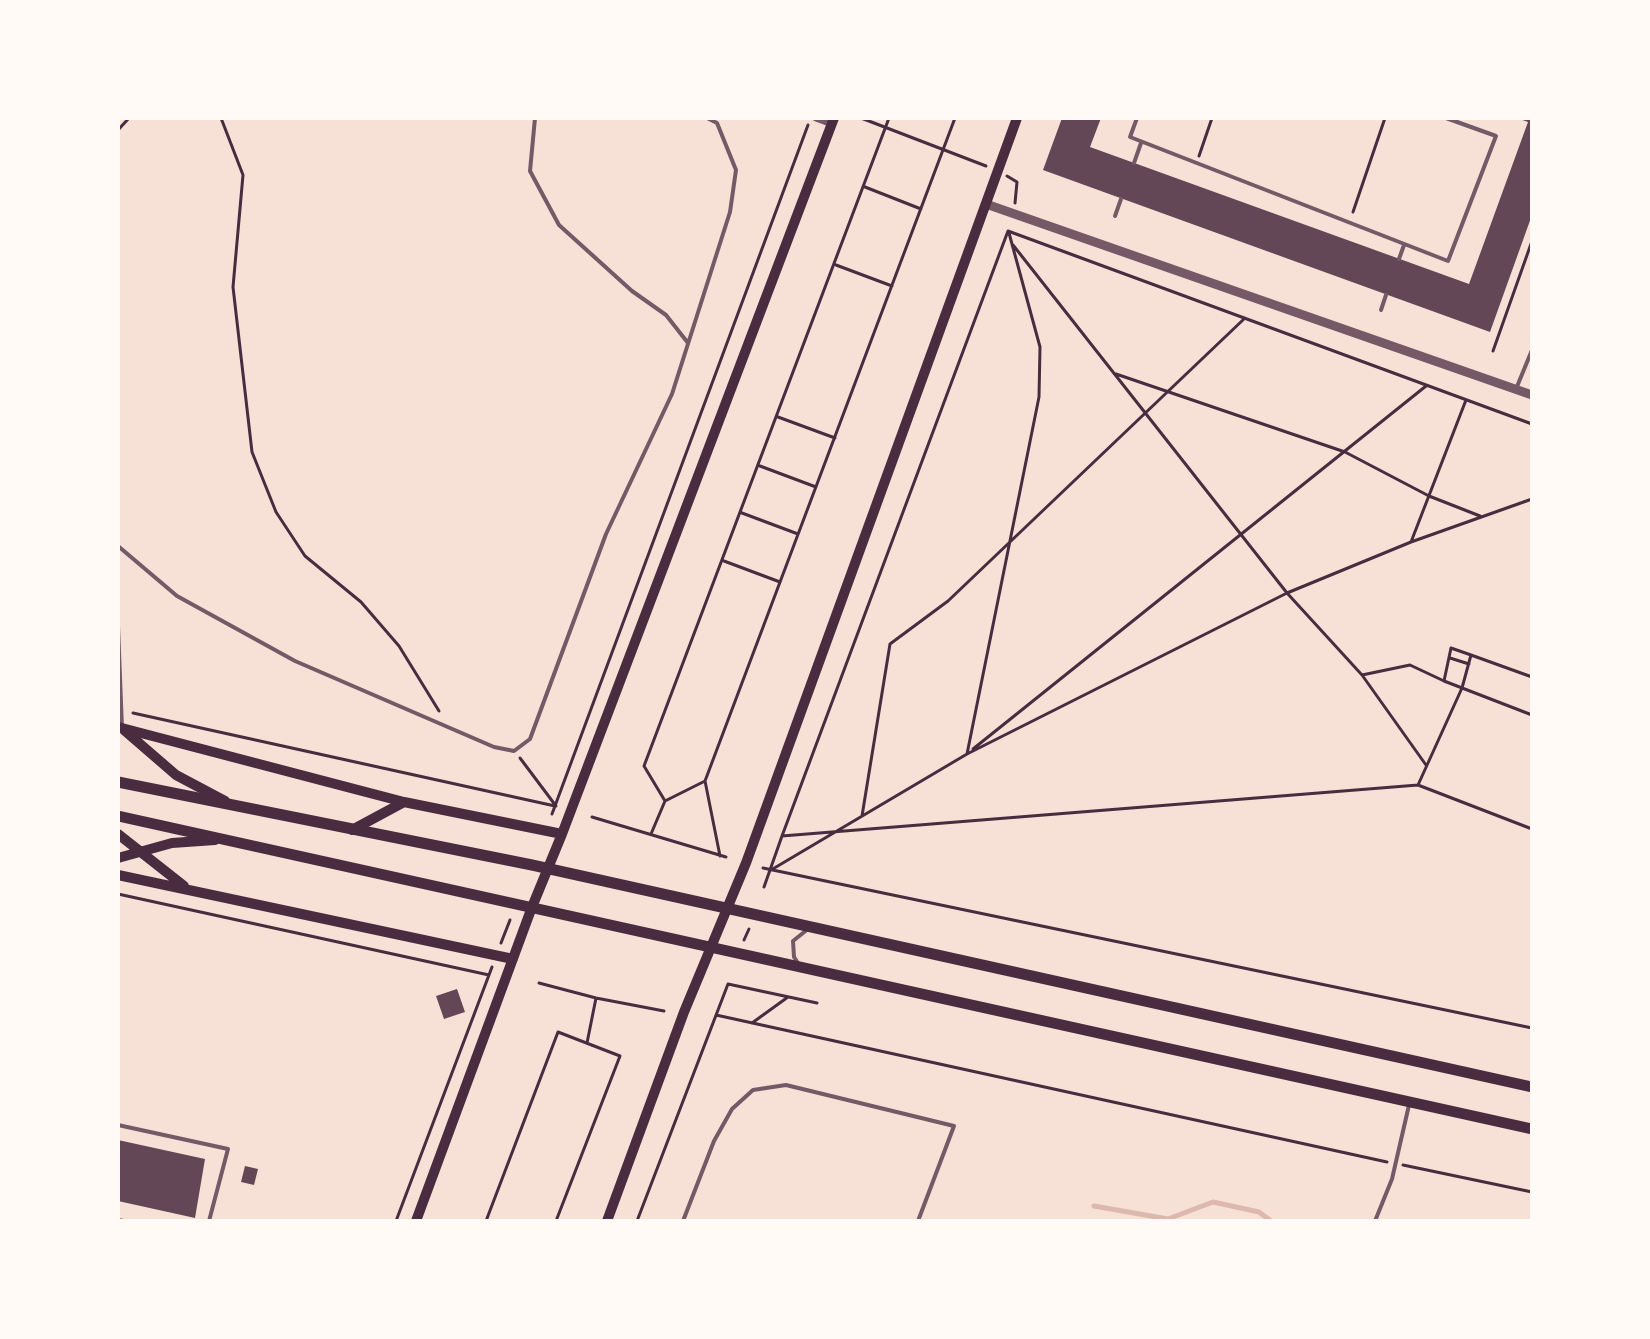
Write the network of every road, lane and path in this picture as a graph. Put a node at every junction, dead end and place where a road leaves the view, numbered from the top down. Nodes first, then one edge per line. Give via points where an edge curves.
1 (129, 118) edge
2 (221, 118) edge
3 (535, 118) edge
4 (707, 118) edge
5 (814, 118) edge
6 (861, 118) edge
7 (889, 118) edge
8 (955, 118) edge
9 (1017, 118) edge
10 (1137, 118) edge
11 (1212, 118) edge
12 (1385, 118) edge
13 (1446, 118) edge
14 (833, 121) edge
15 (886, 127) junction
16 (118, 130) edge
17 (1142, 142) junction
18 (943, 149) junction
19 (1134, 163) dead end
20 (1196, 163) junction
21 (998, 170) junction
22 (863, 186) junction
23 (1121, 199) dead end
24 (986, 204) junction
25 (921, 209) junction
26 (1014, 213) junction
27 (1115, 216) dead end
28 (1349, 224) junction
29 (1008, 231) junction
30 (1532, 241) edge
31 (1011, 243) junction
32 (1404, 245) junction
33 (1399, 259) dead end
34 (834, 264) junction
35 (892, 286) junction
36 (1386, 295) dead end
37 (1381, 310) dead end
38 (1245, 318) junction
39 (688, 343) junction
40 (1532, 350) edge
41 (1493, 351) dead end
42 (1116, 374) junction
43 (1427, 385) junction
44 (1516, 389) junction
45 (1168, 392) junction
46 (1532, 395) edge
47 (1466, 400) junction
48 (1146, 412) junction
49 (776, 416) junction
50 (1532, 424) edge
51 (835, 438) junction
52 (1345, 452) junction
53 (758, 465) junction
54 (816, 487) junction
55 (1429, 496) junction
56 (1532, 499) edge
57 (740, 512) junction
58 (1480, 516) junction
59 (798, 534) junction
60 (1241, 534) junction
61 (1411, 542) junction
62 (1009, 543) junction
63 (118, 546) edge
64 (722, 560) junction
65 (780, 582) junction
66 (1287, 593) junction
67 (118, 626) edge
68 (1471, 655) junction
69 (1449, 658) junction
70 (1469, 664) junction
71 (1362, 675) junction
72 (1532, 677) edge
73 (1444, 681) junction
74 (1462, 688) junction
75 (121, 710) junction
76 (1532, 715) edge
77 (120, 728) edge
78 (451, 730) junction
79 (514, 751) junction
80 (967, 754) junction
81 (1426, 765) junction
82 (705, 781) junction
83 (118, 782) edge
84 (1418, 785) junction
85 (665, 801) junction
86 (404, 802) junction
87 (230, 803) junction
88 (557, 807) junction
89 (552, 814) dead end
90 (118, 816) edge
91 (862, 816) junction
92 (592, 817) dead end
93 (1532, 829) edge
94 (352, 830) junction
95 (835, 832) junction
96 (118, 834) edge
97 (562, 834) junction
98 (651, 836) junction
99 (782, 836) junction
100 (229, 840) junction
101 (138, 852) junction
102 (118, 858) edge
103 (763, 868) dead end
104 (549, 869) junction
105 (771, 870) junction
106 (118, 875) edge
107 (764, 887) dead end
108 (188, 889) junction
109 (118, 894) edge
110 (532, 907) junction
111 (729, 908) junction
112 (510, 920) dead end
113 (818, 928) junction
114 (749, 929) dead end
115 (744, 942) dead end
116 (501, 943) dead end
117 (711, 949) junction
118 (513, 959) junction
119 (492, 967) dead end
120 (810, 970) junction
121 (489, 975) junction
122 (539, 983) dead end
123 (790, 997) junction
124 (596, 998) junction
125 (817, 1003) dead end
126 (664, 1011) dead end
127 (716, 1015) junction
128 (752, 1023) junction
129 (1532, 1028) edge
130 (587, 1043) junction
131 (1532, 1087) edge
132 (1410, 1102) junction
133 (118, 1125) edge
134 (1532, 1129) edge
135 (1395, 1163) junction
136 (1532, 1192) edge
137 (209, 1221) edge
138 (396, 1221) edge
139 (416, 1221) edge
140 (486, 1221) edge
141 (556, 1221) edge
142 (607, 1221) edge
143 (637, 1221) edge
144 (683, 1221) edge
145 (918, 1221) edge
146 (1375, 1221) edge

1 - 16 path
2 - 78 path via 243,175 233,287 252,452 276,512 305,556 361,602 399,646
3 - 39 lane via 530,171 559,225 666,315
4 - 39 lane via 717,123 736,170 730,212
5 - 14 street
5 - 88 path
6 - 15 path
7 - 15 path
8 - 18 path
9 - 21 main road
10 - 17 lane via 1130,137
11 - 20 path
12 - 28 path
13 - 32 lane via 1496,136 1448,261
14 - 97 main road
15 - 18 path
15 - 22 path
17 - 19 lane
17 - 20 lane
18 - 21 path
18 - 25 path
20 - 28 lane
21 - 24 main road
21 - 26 path via 1017,182
22 - 25 path
22 - 34 path
23 - 27 lane
24 - 26 street
24 - 111 main road
25 - 35 path
26 - 29 path
26 - 44 street
28 - 32 lane
29 - 31 path
29 - 38 path
29 - 99 path
30 - 41 path
31 - 42 path
31 - 62 path via 1040,347 1039,397
32 - 33 lane
34 - 35 path
34 - 49 path
35 - 51 path
36 - 37 lane
38 - 43 path
38 - 45 path
39 - 79 lane via 672,394 606,534 530,739
40 - 44 lane
42 - 45 path
42 - 48 path
43 - 47 path
43 - 52 path
44 - 46 street
45 - 48 path
45 - 52 path
47 - 50 path
47 - 55 path
48 - 60 path
48 - 62 path
49 - 51 path
49 - 53 path
51 - 54 path
52 - 55 path
52 - 60 path
53 - 54 path
53 - 57 path
54 - 59 path
55 - 58 path
55 - 61 path
56 - 58 path
57 - 59 path
57 - 64 path
58 - 61 path
59 - 65 path
60 - 66 path
60 - 80 path
61 - 66 path
62 - 80 path
62 - 91 path via 948,601 890,644
63 - 78 lane via 177,596 295,661
64 - 65 path
64 - 85 path via 644,766
65 - 82 path
66 - 71 path
66 - 80 path
67 - 75 lane
68 - 69 path via 1451,648
68 - 70 path
68 - 72 path
69 - 70 path
69 - 73 path
70 - 74 path
71 - 73 path via 1410,665
71 - 81 path
73 - 74 path
74 - 76 path
74 - 81 path
75 - 77 lane
75 - 88 path
77 - 86 main road
77 - 87 main road via 176,775
78 - 79 lane
79 - 88 path
80 - 91 path
81 - 84 path
82 - 85 path
82 - 98 path via 723,856
83 - 87 main road
84 - 93 path
84 - 95 path
85 - 98 path
86 - 94 main road
86 - 97 main road
87 - 94 main road
88 - 89 path
90 - 100 main road
91 - 95 path
92 - 98 path
94 - 104 main road
95 - 99 path
95 - 105 path
96 - 101 main road
97 - 104 main road
99 - 105 path
100 - 101 main road via 172,843
100 - 110 main road
101 - 102 main road
101 - 108 main road
103 - 105 path
104 - 110 main road
104 - 111 main road
105 - 107 path
105 - 129 path
106 - 108 main road
108 - 118 main road
109 - 121 path
110 - 117 main road
110 - 118 main road
111 - 113 main road
111 - 117 main road
112 - 116 path
113 - 120 lane via 793,941 794,957
113 - 131 main road
114 - 115 path
117 - 120 main road
117 - 142 main road
118 - 139 main road
119 - 121 path
120 - 132 main road
121 - 138 path
122 - 124 path
123 - 125 path
123 - 127 path via 728,984
123 - 128 path
124 - 126 path
124 - 130 path
127 - 128 path
127 - 143 path
128 - 135 path
130 - 140 path via 558,1032
130 - 141 path via 620,1056
132 - 134 main road
132 - 135 lane
133 - 137 lane via 228,1149
135 - 136 path
135 - 146 lane
144 - 145 lane via 732,1109 753,1090 786,1085 954,1126

